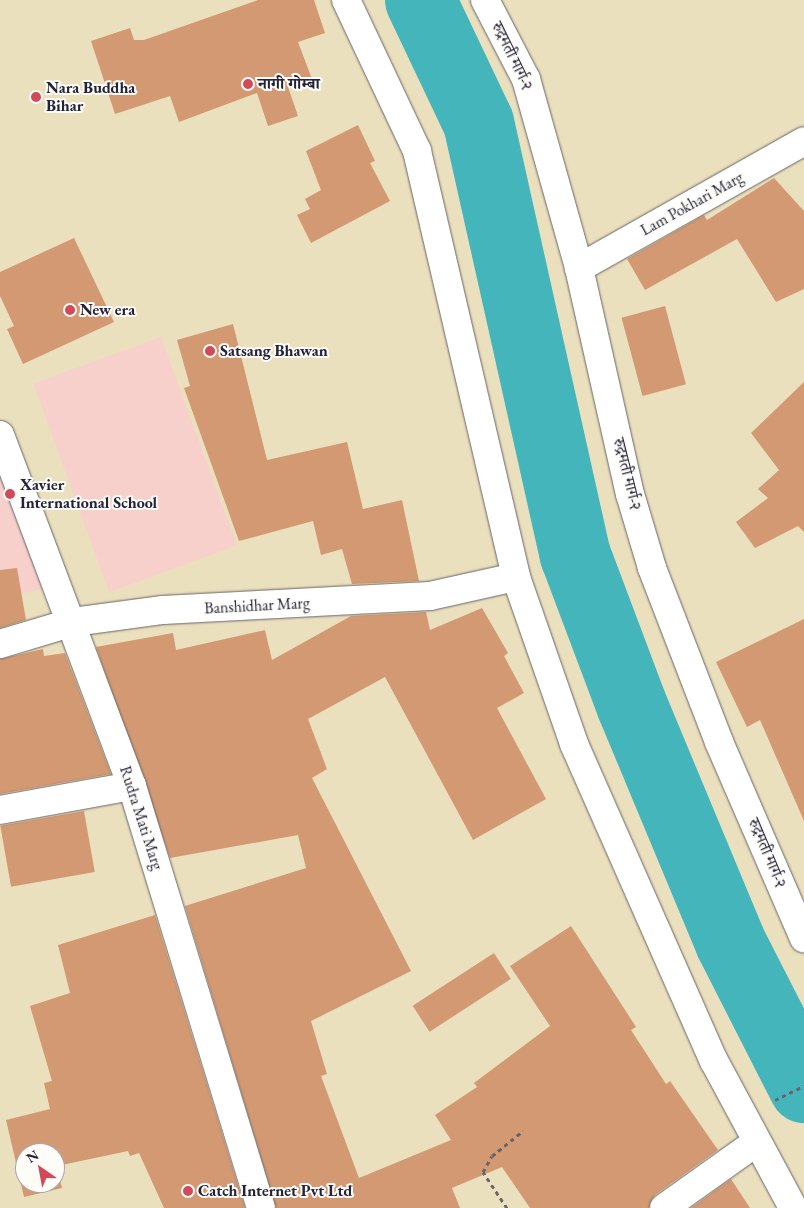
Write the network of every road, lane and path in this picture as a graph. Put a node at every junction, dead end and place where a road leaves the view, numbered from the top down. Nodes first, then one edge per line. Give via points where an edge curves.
1 (346, 0) edge
2 (485, 0) edge
3 (804, 141) edge
4 (579, 268) junction
5 (0, 435) edge
6 (516, 576) junction
7 (73, 622) junction
8 (0, 644) edge
9 (132, 786) junction
10 (0, 810) edge
11 (804, 938) edge
12 (523, 1131) dead end
13 (755, 1143) junction
14 (261, 1208) edge
15 (507, 1208) edge
16 (664, 1208) edge
17 (793, 1208) edge

1 - 6 street via 417,151
2 - 4 street, रुद्रमती मार्ग-२ via 526,78
3 - 4 street, Lam Pokhari Marg
4 - 11 street, रुद्रमती मार्ग-२ via 630,494 652,568 719,742
5 - 7 street, Rudra Mati Marg
6 - 7 street, Banshidhar Marg via 430,596 163,610
6 - 13 street via 618,851
7 - 8 street, Banshidhar Marg
7 - 9 street, Rudra Mati Marg
9 - 10 street
9 - 14 street, Rudra Mati Marg
12 - 15 path via 492,1156 483,1172
13 - 16 street
13 - 17 street

